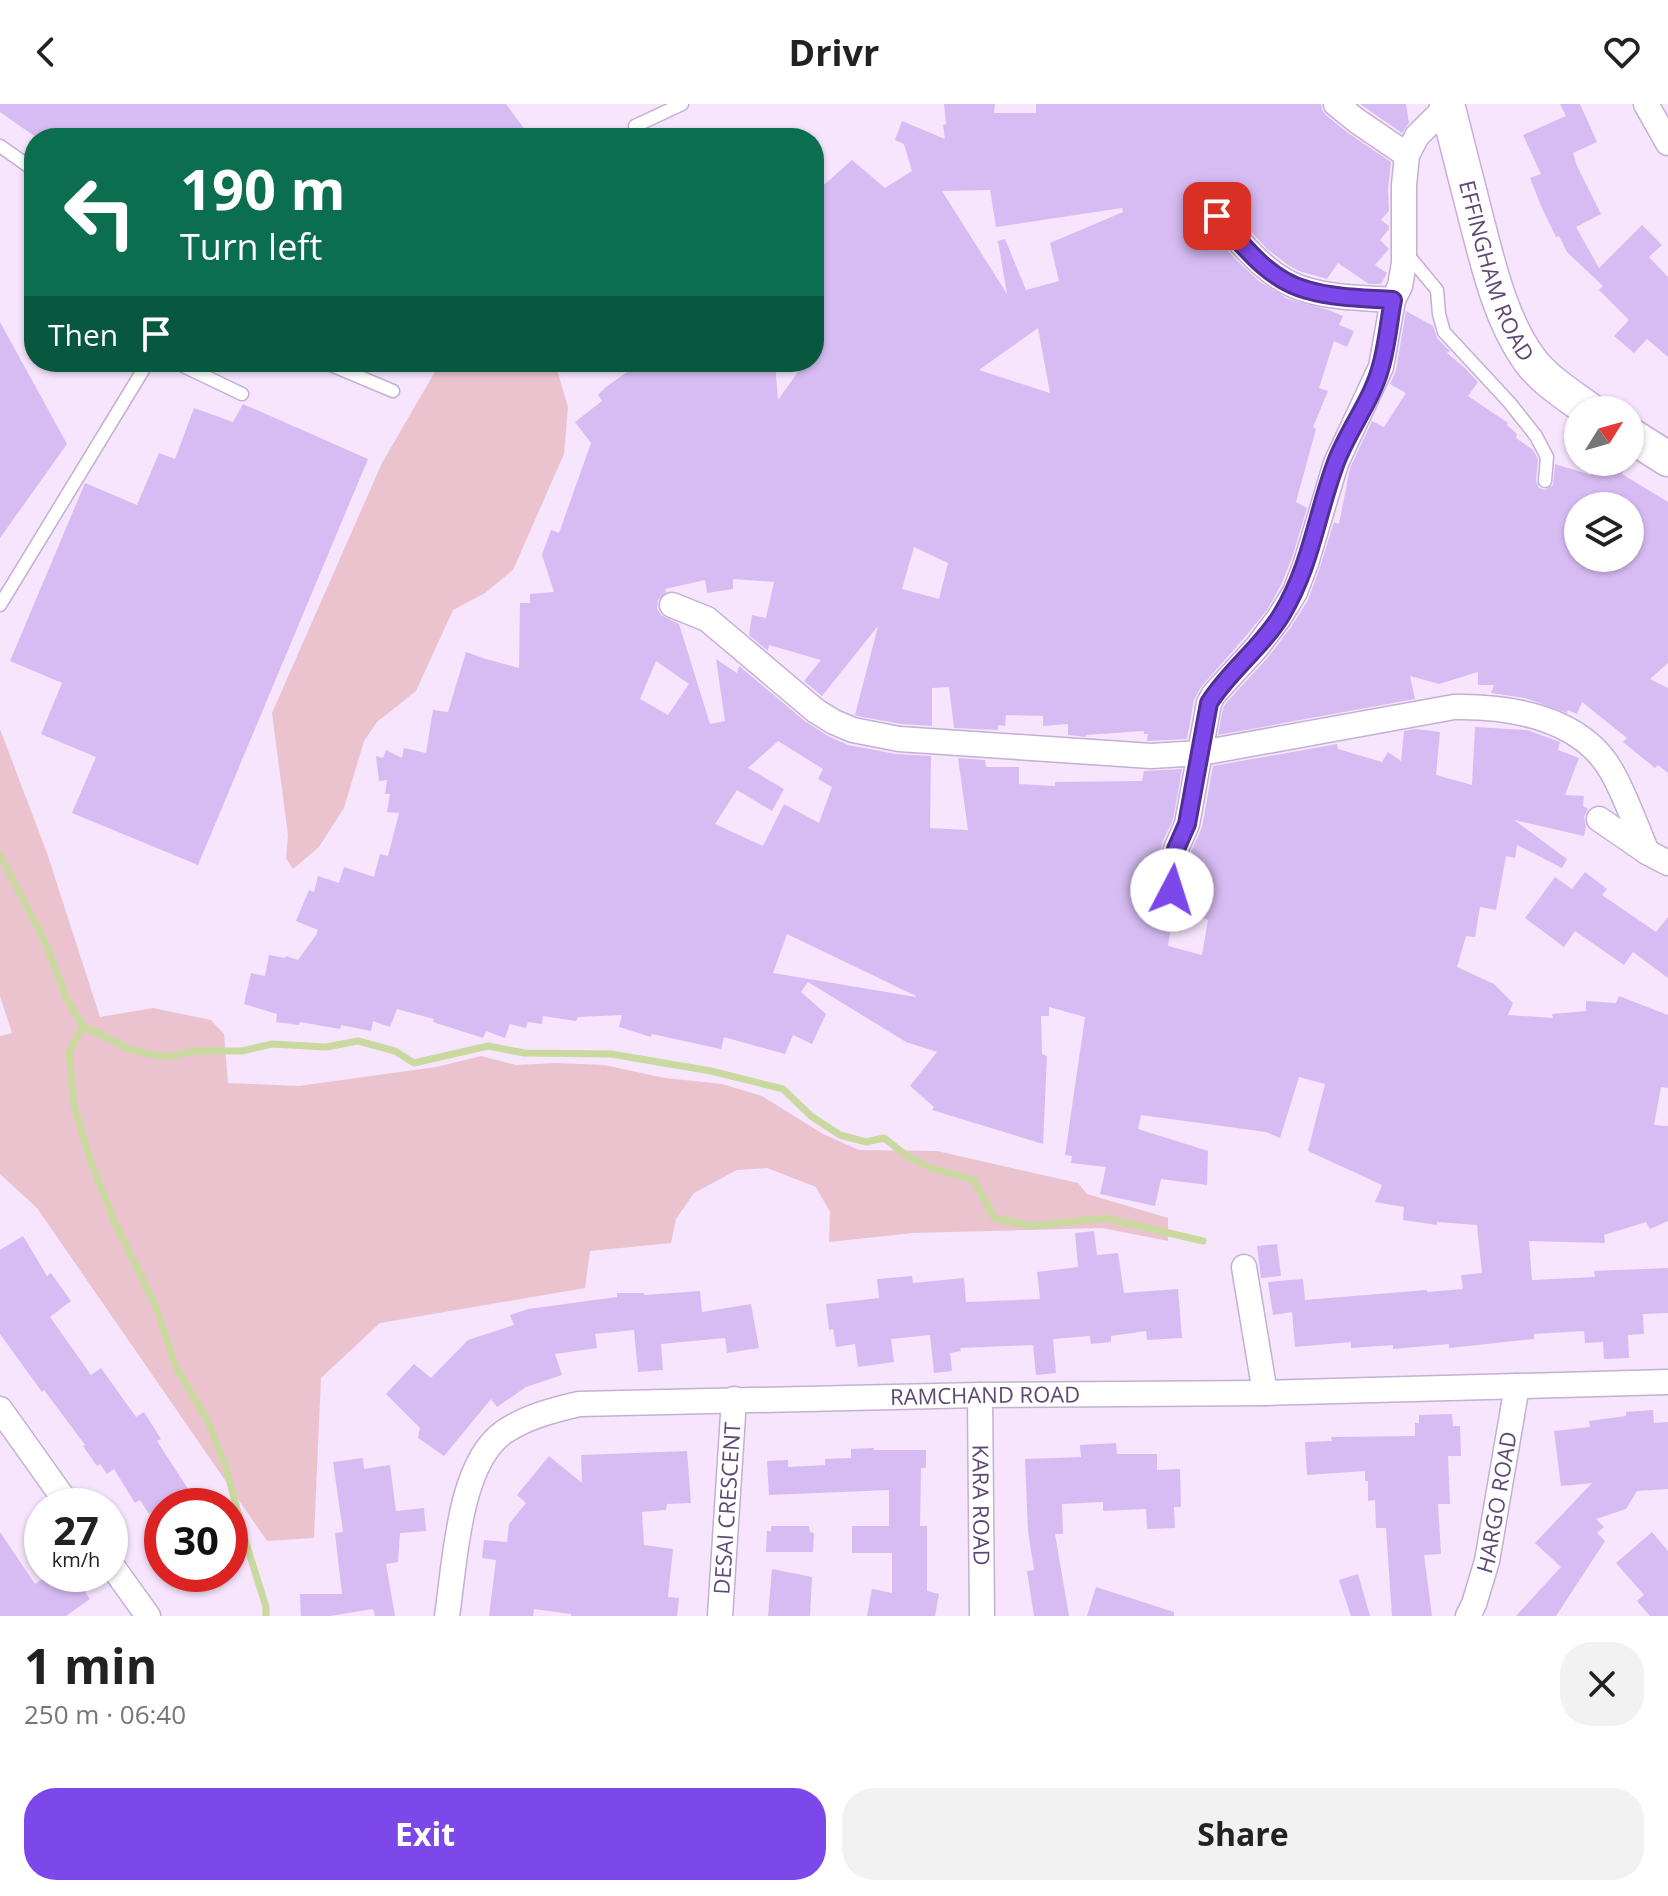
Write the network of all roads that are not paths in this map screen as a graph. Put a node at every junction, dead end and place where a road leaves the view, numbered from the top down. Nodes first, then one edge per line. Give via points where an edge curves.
1 (682, 104) edge
2 (1336, 104) edge
3 (1447, 104) edge
4 (1646, 104) edge
5 (635, 126) dead end
6 (1668, 143) edge
7 (0, 146) edge
8 (1407, 155) junction
9 (24, 163) edge
10 (1217, 216) dead end
11 (1405, 252) junction
12 (1393, 300) junction
13 (142, 372) edge
14 (348, 372) edge
15 (197, 373) edge
16 (393, 391) dead end
17 (242, 394) dead end
18 (1570, 396) edge
19 (1644, 444) edge
20 (1668, 459) edge
21 (1545, 481) dead end
22 (0, 605) edge
23 (672, 605) dead end
24 (1201, 753) junction
25 (1599, 819) dead end
26 (1658, 858) edge
27 (1172, 890) dead end
28 (1244, 1267) dead end
29 (1668, 1382) edge
30 (1517, 1386) junction
31 (1265, 1393) junction
32 (980, 1395) junction
33 (734, 1399) junction
34 (0, 1409) edge
35 (56, 1488) edge
36 (128, 1588) edge
37 (148, 1616) edge
38 (447, 1616) edge
39 (720, 1616) edge
40 (982, 1616) edge
41 (1468, 1616) edge

1 - 5 lane
2 - 8 street
3 - 8 street
3 - 18 street, EFFINGHAM ROAD via 1486,257 1514,333 1530,360
4 - 6 street
7 - 9 lane
8 - 11 street
10 - 12 street via 1275,275 1300,288
11 - 12 street
11 - 21 lane via 1437,290 1444,332 1536,436 1547,457
12 - 24 street via 1381,367 1336,463 1295,592 1214,694
13 - 22 lane
14 - 16 lane
15 - 17 lane
19 - 20 street
23 - 24 street via 707,619 816,711 853,730 929,742 1151,756
24 - 26 street via 1454,707 1524,714 1562,726 1595,749
24 - 27 street via 1187,824 1176,849
25 - 26 street
28 - 31 street
29 - 30 street, RAMCHAND ROAD
30 - 31 street, RAMCHAND ROAD
30 - 41 street, HARGO ROAD via 1487,1561
31 - 32 street, RAMCHAND ROAD
32 - 33 street, RAMCHAND ROAD
32 - 40 street, KARA ROAD
33 - 38 street, RAMCHAND ROAD via 579,1404 522,1421 502,1433 486,1449 462,1511
33 - 39 street, DESAI CRESCENT
34 - 35 street
36 - 37 street

